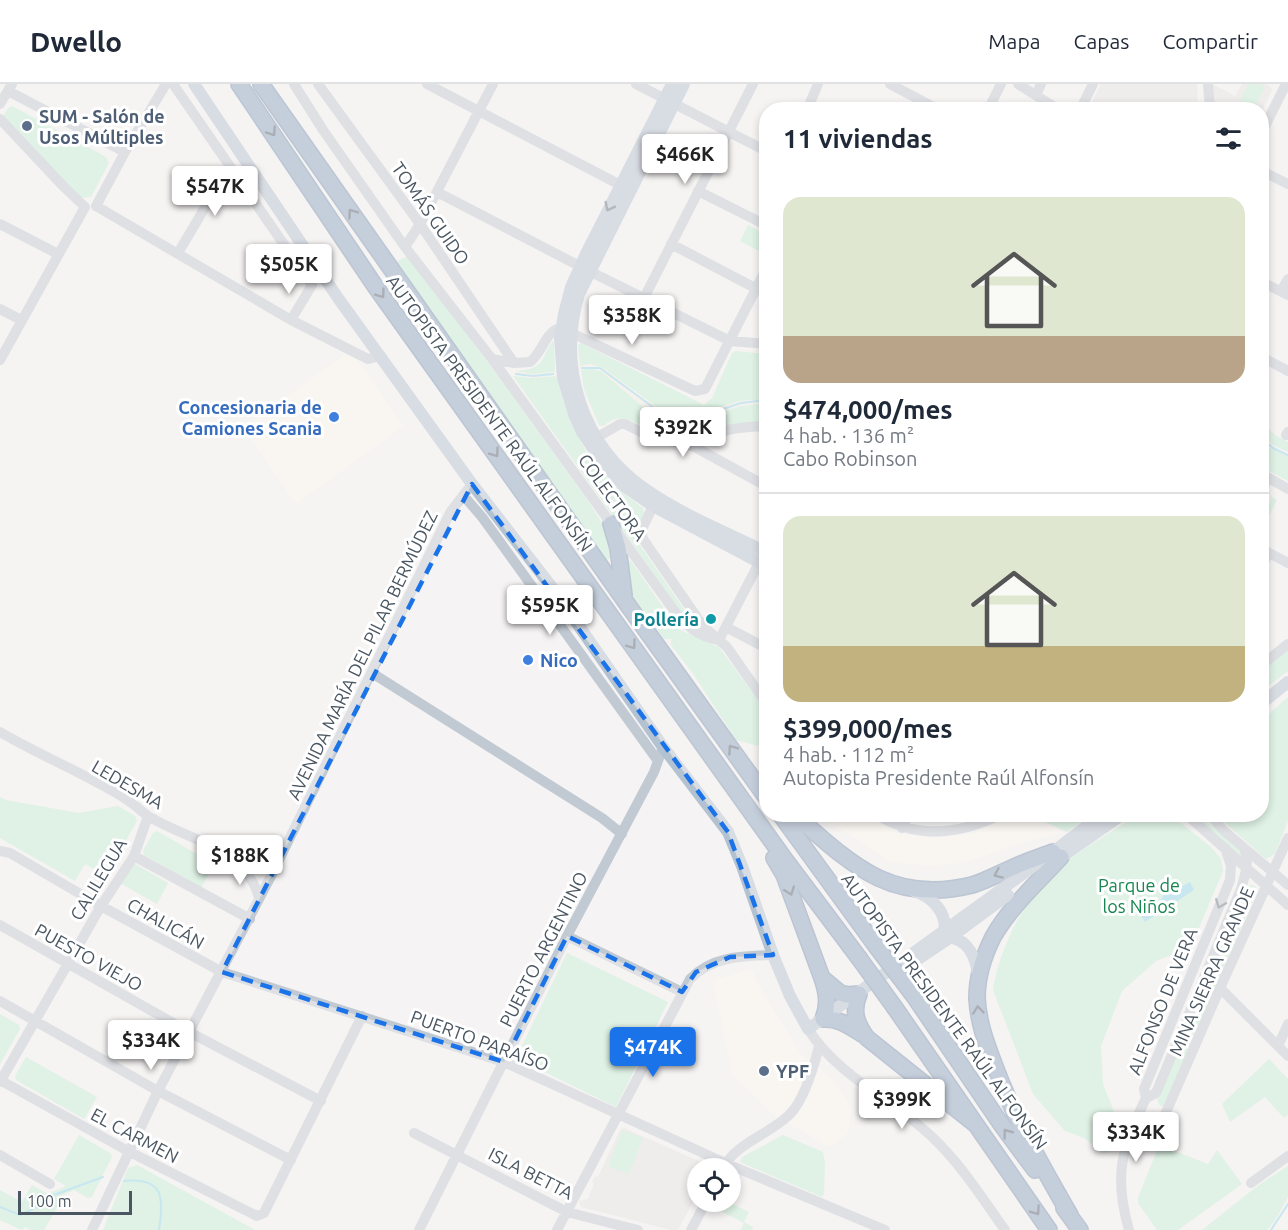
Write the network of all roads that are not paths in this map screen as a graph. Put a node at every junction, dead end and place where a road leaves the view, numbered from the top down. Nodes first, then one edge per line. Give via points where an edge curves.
1 (166, 84) edge
2 (172, 84) edge
3 (194, 84) edge
4 (239, 84) edge
5 (261, 84) edge
6 (294, 84) edge
7 (427, 84) edge
8 (493, 84) edge
9 (636, 84) edge
10 (672, 84) edge
11 (684, 84) edge
12 (753, 84) edge
13 (818, 84) edge
14 (890, 84) edge
15 (1001, 84) edge
16 (1018, 84) edge
17 (1041, 84) edge
18 (1093, 84) edge
19 (1208, 84) edge
20 (1287, 84) edge
21 (322, 86) edge
22 (10, 88) edge
23 (1036, 95) junction
24 (669, 101) junction
25 (810, 102) edge
26 (924, 102) edge
27 (992, 102) edge
28 (1047, 102) edge
29 (1084, 102) edge
30 (1209, 102) edge
31 (0, 104) edge
32 (479, 111) junction
33 (0, 119) edge
34 (1269, 119) edge
35 (729, 131) junction
36 (759, 147) edge
37 (125, 152) junction
38 (229, 167) junction
39 (1269, 174) edge
40 (1288, 184) edge
41 (625, 188) junction
42 (698, 191) junction
43 (437, 192) junction
44 (91, 206) junction
45 (759, 222) edge
46 (0, 224) edge
47 (420, 224) junction
48 (671, 244) junction
49 (405, 247) junction
50 (178, 253) junction
51 (58, 254) junction
52 (585, 269) junction
53 (1288, 279) edge
54 (759, 285) edge
55 (1269, 285) edge
56 (757, 289) junction
57 (1285, 293) edge
58 (644, 298) junction
59 (0, 309) edge
60 (21, 320) junction
61 (291, 320) junction
62 (566, 330) junction
63 (730, 341) junction
64 (759, 343) edge
65 (381, 356) junction
66 (492, 359) junction
67 (0, 360) edge
68 (1269, 361) edge
69 (514, 363) junction
70 (1288, 371) edge
71 (759, 426) edge
72 (596, 438) junction
73 (693, 446) junction
74 (1269, 478) edge
75 (759, 482) edge
76 (472, 483) junction
77 (1288, 489) edge
78 (463, 495) junction
79 (653, 506) junction
80 (611, 524) junction
81 (759, 553) edge
82 (759, 553) edge
83 (1269, 553) edge
84 (1288, 563) edge
85 (759, 567) edge
86 (625, 601) junction
87 (726, 627) junction
88 (719, 640) junction
89 (759, 644) edge
90 (1288, 644) edge
91 (1269, 659) edge
92 (372, 673) junction
93 (1288, 682) edge
94 (759, 693) edge
95 (1269, 697) edge
96 (684, 717) junction
97 (2, 737) edge
98 (663, 747) junction
99 (658, 761) junction
100 (759, 783) edge
101 (148, 816) junction
102 (759, 820) edge
103 (761, 822) edge
104 (786, 822) edge
105 (804, 822) edge
106 (891, 822) edge
107 (905, 822) edge
108 (984, 822) edge
109 (1093, 822) edge
110 (1111, 822) edge
111 (1195, 822) edge
112 (1217, 822) edge
113 (902, 828) junction
114 (622, 834) junction
115 (1288, 838) edge
116 (1224, 848) junction
117 (1244, 848) junction
118 (0, 851) edge
119 (1057, 855) junction
120 (134, 856) junction
121 (1246, 870) junction
122 (1272, 871) junction
123 (1288, 885) edge
124 (1266, 886) junction
125 (912, 890) junction
126 (259, 898) junction
127 (1288, 905) edge
128 (101, 906) junction
129 (250, 919) junction
130 (0, 925) edge
131 (567, 936) junction
132 (942, 937) junction
133 (772, 955) junction
134 (68, 964) junction
135 (222, 972) junction
136 (979, 975) junction
137 (822, 978) junction
138 (1220, 988) junction
139 (682, 992) junction
140 (859, 994) junction
141 (0, 1001) edge
142 (362, 1016) junction
143 (823, 1019) junction
144 (35, 1021) junction
145 (1288, 1024) edge
146 (808, 1029) junction
147 (189, 1032) junction
148 (867, 1038) junction
149 (819, 1046) junction
150 (1278, 1046) junction
151 (1288, 1056) edge
152 (504, 1062) junction
153 (0, 1081) edge
154 (158, 1091) junction
155 (1146, 1098) junction
156 (321, 1101) junction
157 (619, 1113) junction
158 (1164, 1117) dead end
159 (975, 1124) junction
160 (414, 1133) dead end
161 (128, 1151) junction
162 (458, 1154) junction
163 (0, 1155) edge
164 (1288, 1156) edge
165 (708, 1158) edge
166 (732, 1158) edge
167 (291, 1160) junction
168 (741, 1173) edge
169 (1251, 1183) dead end
170 (50, 1184) dead end
171 (567, 1212) junction
172 (701, 1212) edge
173 (1070, 1215) junction
174 (92, 1230) edge
175 (418, 1230) edge
176 (557, 1230) edge
177 (638, 1230) edge
178 (691, 1230) edge
179 (885, 1230) edge
180 (1005, 1230) edge
181 (1049, 1230) edge
182 (1080, 1230) edge
183 (1129, 1230) edge

1 - 37 street
2 - 38 street
3 - 65 main road via 303,248
4 -> 96 highway, AUTOPISTA PRESIDENTE RAÚL ALFONSÍN via 375,286
86 -> 5 highway, AUTOPISTA PRESIDENTE RAÚL ALFONSÍN
6 - 49 street, COLECTORA
7 - 32 street
8 - 32 street
9 - 24 street
10 - 24 main road
11 - 24 main road
12 - 35 street
13 - 25 street
14 - 26 street
15 - 27 street
16 - 23 street
17 - 23 street
18 - 29 street
19 - 30 street
20 - 34 street
21 - 47 street, TOMÁS GUIDO
22 - 31 street
22 - 37 street
23 - 28 street
24 - 35 street
24 - 41 main road
32 - 41 street
32 - 43 street
33 - 44 street via 64,187
35 - 36 street
35 - 42 street
37 - 44 street
38 - 50 street
38 - 61 street via 312,285
39 - 40 street
41 - 52 main road
42 - 45 street
42 - 48 street
43 - 47 street
43 - 52 street
44 - 50 street
44 - 51 street
46 - 51 street
47 - 49 street
47 - 69 street, TOMÁS GUIDO
48 - 56 street
48 - 58 street
49 - 66 street, COLECTORA
50 - 61 street
51 - 60 street
52 - 58 street
52 - 62 main road
53 - 57 street
54 - 56 street
55 - 57 street
56 - 63 street
58 - 63 street
59 - 60 street
60 - 67 street
61 - 65 street via 368,359
62 - 63 street via 695,391 705,389
62 - 69 street via 550,332 530,362
62 - 72 main road via 575,389
62 - 79 main road via 560,363 582,432 623,485
63 - 64 street
65 - 76 main road
66 - 69 street
66 - 80 street, COLECTORA
68 - 70 street
71 - 73 street via 705,436
72 - 73 street via 625,424 650,436
72 - 81 main road via 619,467 644,488
73 - 75 street
74 - 77 street
76 - 78 street, AVENIDA MARÍA DEL PILAR BERMÚDEZ
76 - 98 main road via 554,590
78 - 92 street, AVENIDA MARÍA DEL PILAR BERMÚDEZ via 451,511
78 - 99 street
79 - 82 main road
79 - 88 street via 641,531 643,539 703,626
80 - 86 highway
80 - 88 street, COLECTORA via 683,622 692,631
83 - 84 street
85 - 87 street
100 -> 86 highway, AUTOPISTA PRESIDENTE RAÚL ALFONSÍN
87 - 88 street
87 - 89 street
88 - 94 street
90 - 91 street
92 - 114 street
92 - 126 street, AVENIDA MARÍA DEL PILAR BERMÚDEZ
93 - 95 main road
96 - 102 highway, AUTOPISTA PRESIDENTE RAÚL ALFONSÍN, bridge
96 -> 137 highway via 688,732 759,831 784,874
97 - 101 street, LEDESMA via 127,800
98 - 99 street, PUERTO ARGENTINO
98 - 133 main road via 728,832
99 - 114 street, PUERTO ARGENTINO
101 - 120 street, CALILEGUA
101 - 126 street, LEDESMA via 209,844 239,865 251,878
103 - 159 highway, AUTOPISTA PRESIDENTE RAÚL ALFONSÍN, bridge
173 -> 104 highway, AUTOPISTA PRESIDENTE RAÚL ALFONSÍN, bridge
105 - 125 highway via 862,870
106 - 113 street
107 - 113 street
108 - 113 street via 959,830
109 - 119 main road
110 - 119 main road
111 - 116 street
112 - 117 street
114 - 131 street, PUERTO ARGENTINO
115 - 122 street, MINA SIERRA GRANDE
116 - 121 street
116 -> 155 street, ALFONSO DE VERA via 1231,866 1230,880 1144,1089
117 - 121 street
117 - 122 street
118 - 128 street, CHALICÁN via 10,852
119 -> 125 highway via 974,884 943,891
119 - 132 main road
119 - 136 highway via 998,929
120 - 128 street, CALILEGUA
120 - 129 street
121 - 124 street
121 - 155 street, ALFONSO DE VERA via 1156,1093
122 - 123 street
122 - 124 street, MINA SIERRA GRANDE
124 - 127 street
124 - 138 street, MINA SIERRA GRANDE
125 - 132 main road via 927,896 940,910
126 - 129 street, AVENIDA MARÍA DEL PILAR BERMÚDEZ
128 - 134 street, CALILEGUA
128 - 135 street, CHALICÁN
129 - 135 street, AVENIDA MARÍA DEL PILAR BERMÚDEZ
130 - 134 street, PUESTO VIEJO
131 - 139 street
131 - 152 street, PUERTO ARGENTINO
132 - 136 main road via 963,942 970,949
132 - 140 main road
133 - 139 street via 730,957 696,972
133 - 146 main road
134 - 144 street, CALILEGUA
134 - 147 street, PUESTO VIEJO
135 - 142 street, PUERTO PARAÍSO
135 - 147 street, AVENIDA MARÍA DEL PILAR BERMÚDEZ
173 -> 136 highway via 1020,1126 994,1065 980,1021
137 - 140 highway via 840,993
137 - 143 highway via 827,1001
138 - 150 street
138 - 158 street, MINA SIERRA GRANDE
139 - 157 street
140 - 143 main road
140 - 148 highway via 855,1014
141 - 144 street
142 - 152 street, PUERTO PARAÍSO
142 - 156 street
143 - 146 main road
143 - 148 highway via 843,1022
144 - 153 street, CALILEGUA
144 - 154 street
145 - 150 street
146 - 149 street
147 - 154 street, AVENIDA MARÍA DEL PILAR BERMÚDEZ
147 - 156 street, PUESTO VIEJO
148 - 159 highway
149 - 166 street via 813,1068 789,1115
149 - 180 street via 944,1148
150 - 151 street
152 - 157 street, PUERTO PARAÍSO
152 - 162 street, PUERTO ARGENTINO
153 - 161 street, EL CARMEN
154 - 161 street, AVENIDA MARÍA DEL PILAR BERMÚDEZ
154 - 167 street
155 - 183 street via 1122,1158 1120,1177
156 - 167 street
157 - 165 street, PUERTO PARAÍSO
157 - 171 street
159 -> 181 highway, AUTOPISTA PRESIDENTE RAÚL ALFONSÍN
160 - 162 street, ISLA BETTA
161 - 167 street, EL CARMEN via 257,1216 264,1213
161 - 174 street, AVENIDA MARÍA DEL PILAR BERMÚDEZ
162 - 171 street, ISLA BETTA
162 - 175 street, PUERTO ARGENTINO
163 - 170 street
164 - 169 street
168 - 179 street, PUERTO PARAÍSO
171 - 176 street
171 - 177 street, ISLA BETTA
172 - 178 street
173 - 182 highway, AUTOPISTA PRESIDENTE RAÚL ALFONSÍN

